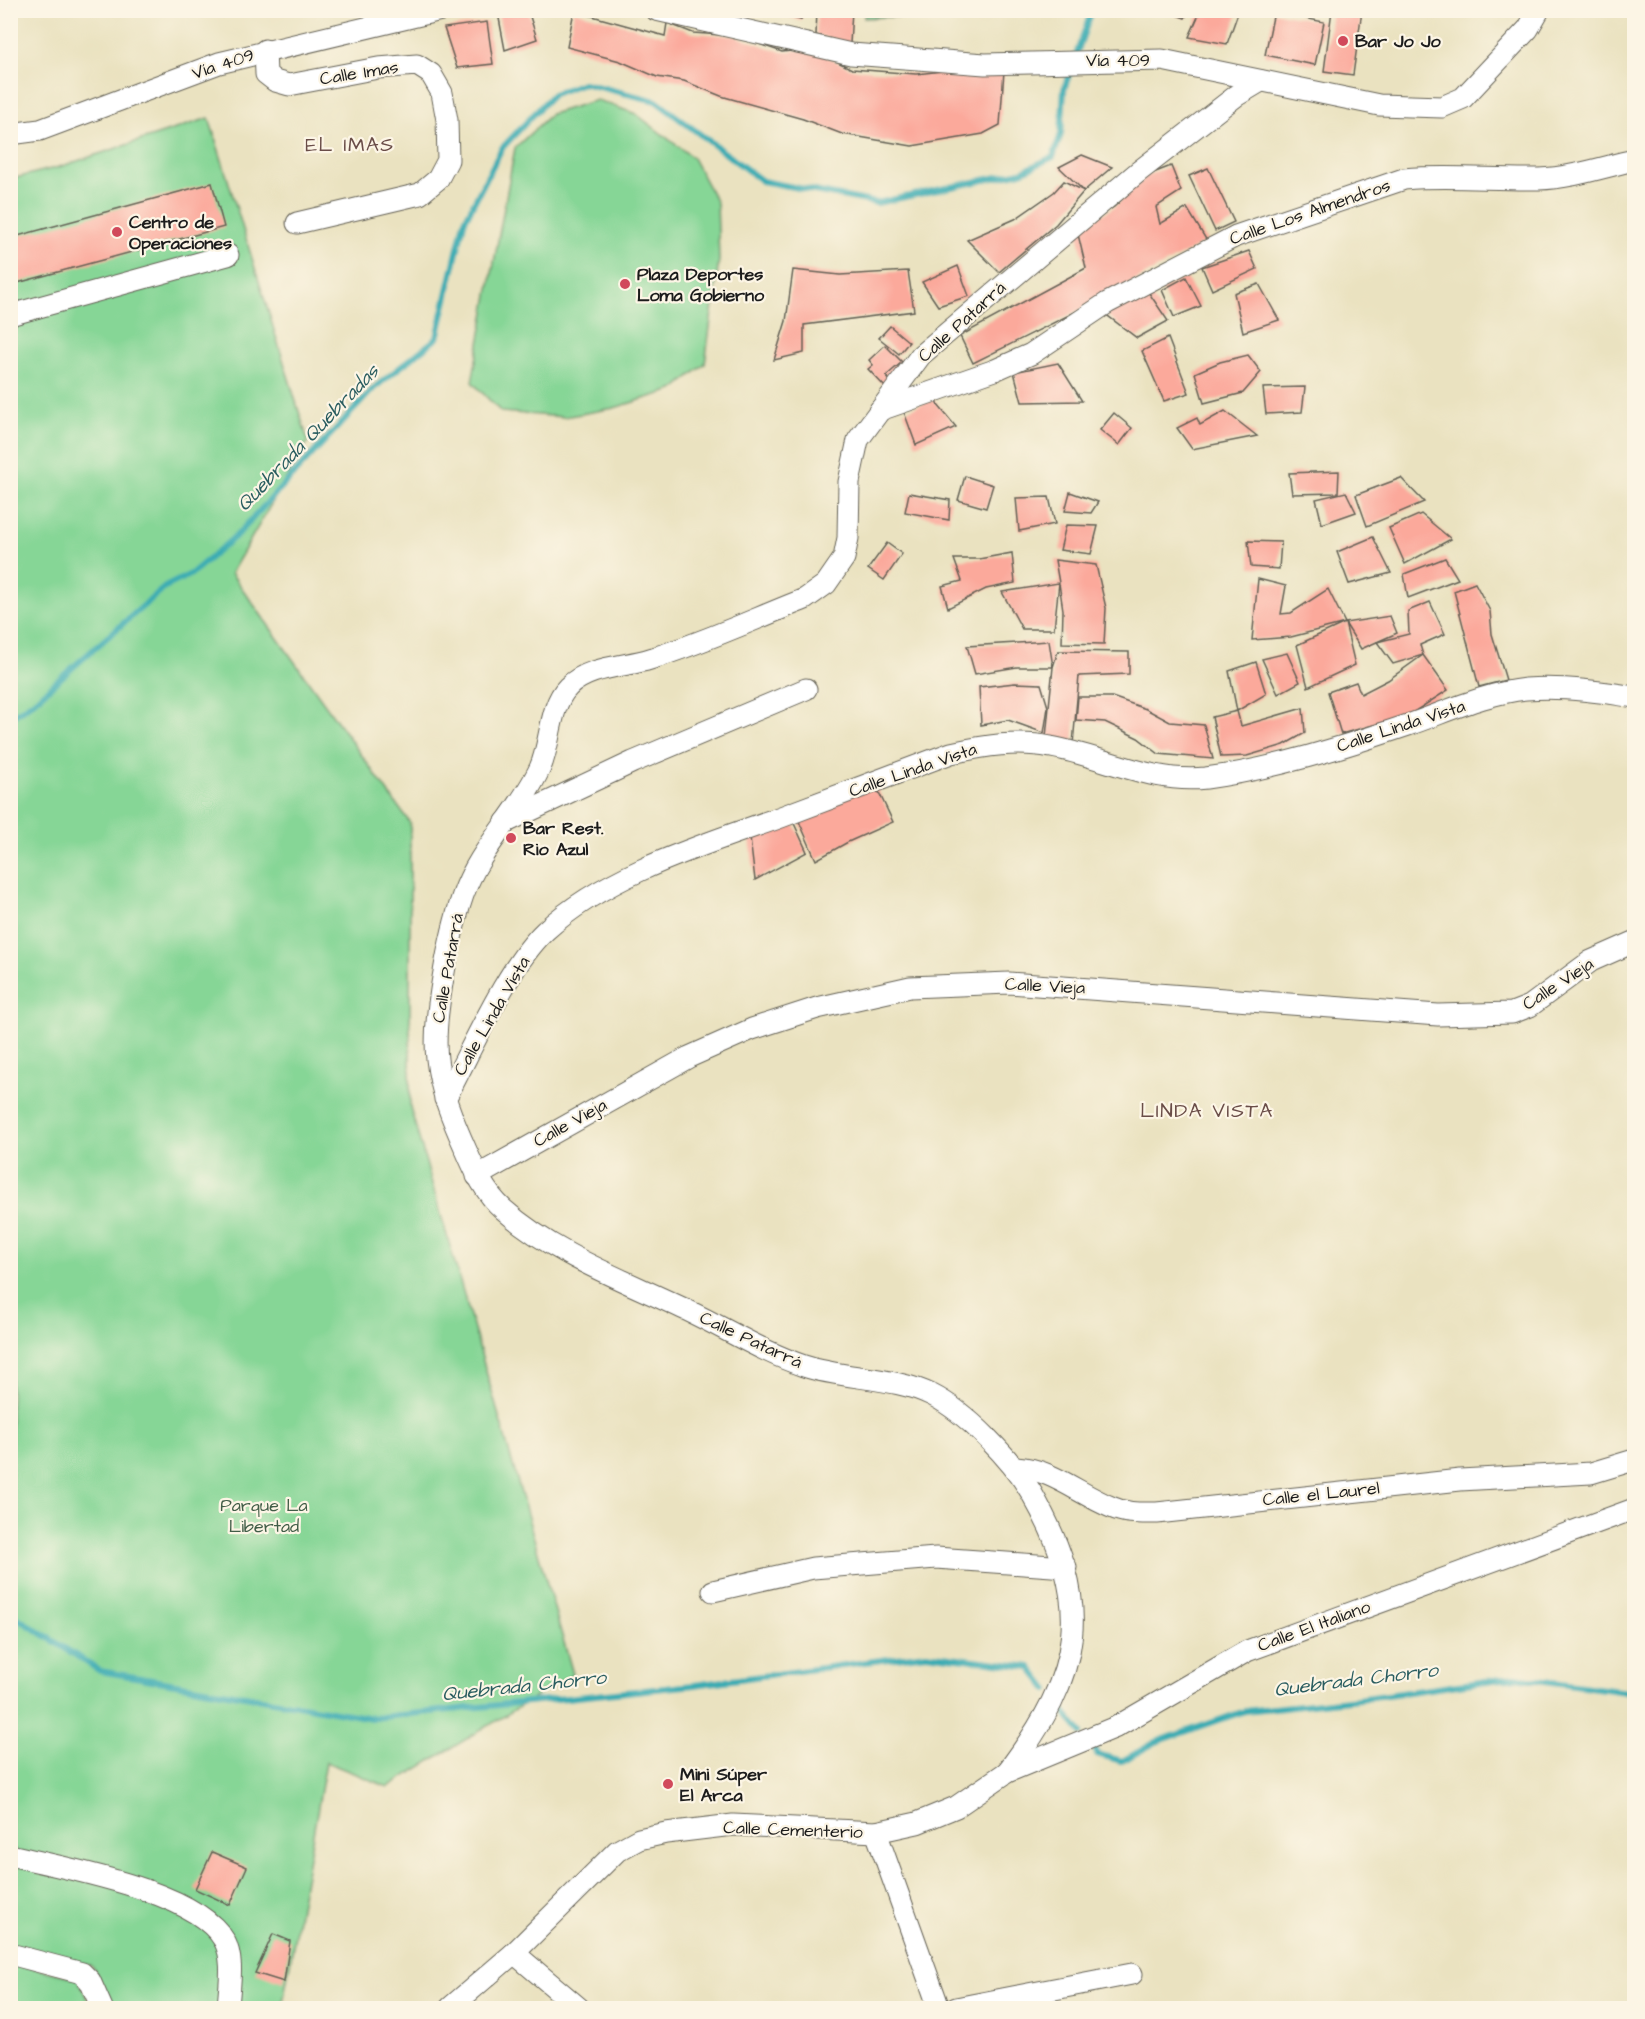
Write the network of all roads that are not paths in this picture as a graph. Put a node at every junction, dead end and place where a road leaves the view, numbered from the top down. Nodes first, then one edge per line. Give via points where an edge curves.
1 (441, 10) edge
2 (656, 10) edge
3 (1539, 10) edge
4 (1525, 20) edge
5 (265, 50) junction
6 (1262, 81) junction
7 (10, 134) edge
8 (1635, 160) edge
9 (297, 223) dead end
10 (228, 255) dead end
11 (10, 315) edge
12 (880, 411) junction
13 (806, 689) dead end
14 (1635, 697) edge
15 (506, 822) junction
16 (1635, 942) edge
17 (445, 1099) junction
18 (477, 1176) junction
19 (1635, 1460) edge
20 (1016, 1467) junction
21 (1635, 1509) edge
22 (1066, 1567) junction
23 (713, 1591) dead end
24 (1007, 1772) junction
25 (876, 1832) junction
26 (10, 1855) edge
27 (514, 1953) junction
28 (10, 1954) edge
29 (1131, 1974) dead end
30 (102, 2008) edge
31 (228, 2008) edge
32 (450, 2008) edge
33 (579, 2008) edge
34 (939, 2008) edge
35 (956, 2008) edge

1 - 5 street, Vía 409
2 - 6 street, Vía 409 via 851,54 985,64 1162,60
3 - 4 street, Vía 409
4 - 6 street, Vía 409 via 1463,98 1442,107 1379,105
5 - 7 street, Vía 409 via 40,129
5 - 9 street, Calle Imas via 266,74 289,85 378,68 417,65 431,74 442,93 447,120 448,160 438,179 420,194
6 - 12 street, Calle Patarrá via 1236,96 1138,172 921,355
8 - 12 street, Calle Los Almendros via 1540,179 1404,179 1236,236 1107,303 1031,354
10 - 11 street
12 - 15 street, Calle Patarrá via 858,440 849,482 844,558 826,585 805,599 650,659 579,679 560,700 539,770
13 - 15 street via 633,762
14 - 17 street, Calle Linda Vista via 1571,689 1526,689 1497,694 1373,737 1269,766 1182,780 1024,743 986,745 951,753 732,835 581,901 544,933 514,972
15 - 17 street, Calle Patarrá via 468,881 454,921 436,1044
16 - 18 street, Calle Vieja via 1591,961 1530,1006 1512,1013 1437,1015 1009,983 910,987 817,1008 752,1029 689,1057
17 - 18 street, Calle Patarrá
18 - 20 street, Calle Patarrá via 500,1206 564,1250 800,1365 930,1394
19 - 20 street, Calle el Laurel via 1592,1473 1460,1480 1157,1513 1112,1508 1045,1472
20 - 22 street, Calle Patarrá via 1046,1518
21 - 24 street, Calle El Italiano via 1247,1651 1116,1727
22 - 23 street via 936,1558 813,1568
22 - 24 street, Calle Patarrá via 1072,1634 1065,1670 1035,1735
24 - 25 street, Calle Cementerio via 956,1807 917,1823
25 - 27 street, Calle Cementerio via 733,1825 639,1839 617,1851
25 - 34 street
26 - 31 street via 142,1888 202,1915 225,1941 231,1965
27 - 32 street, Calle Cementerio
27 - 33 street
28 - 30 street via 82,1973
29 - 35 street

